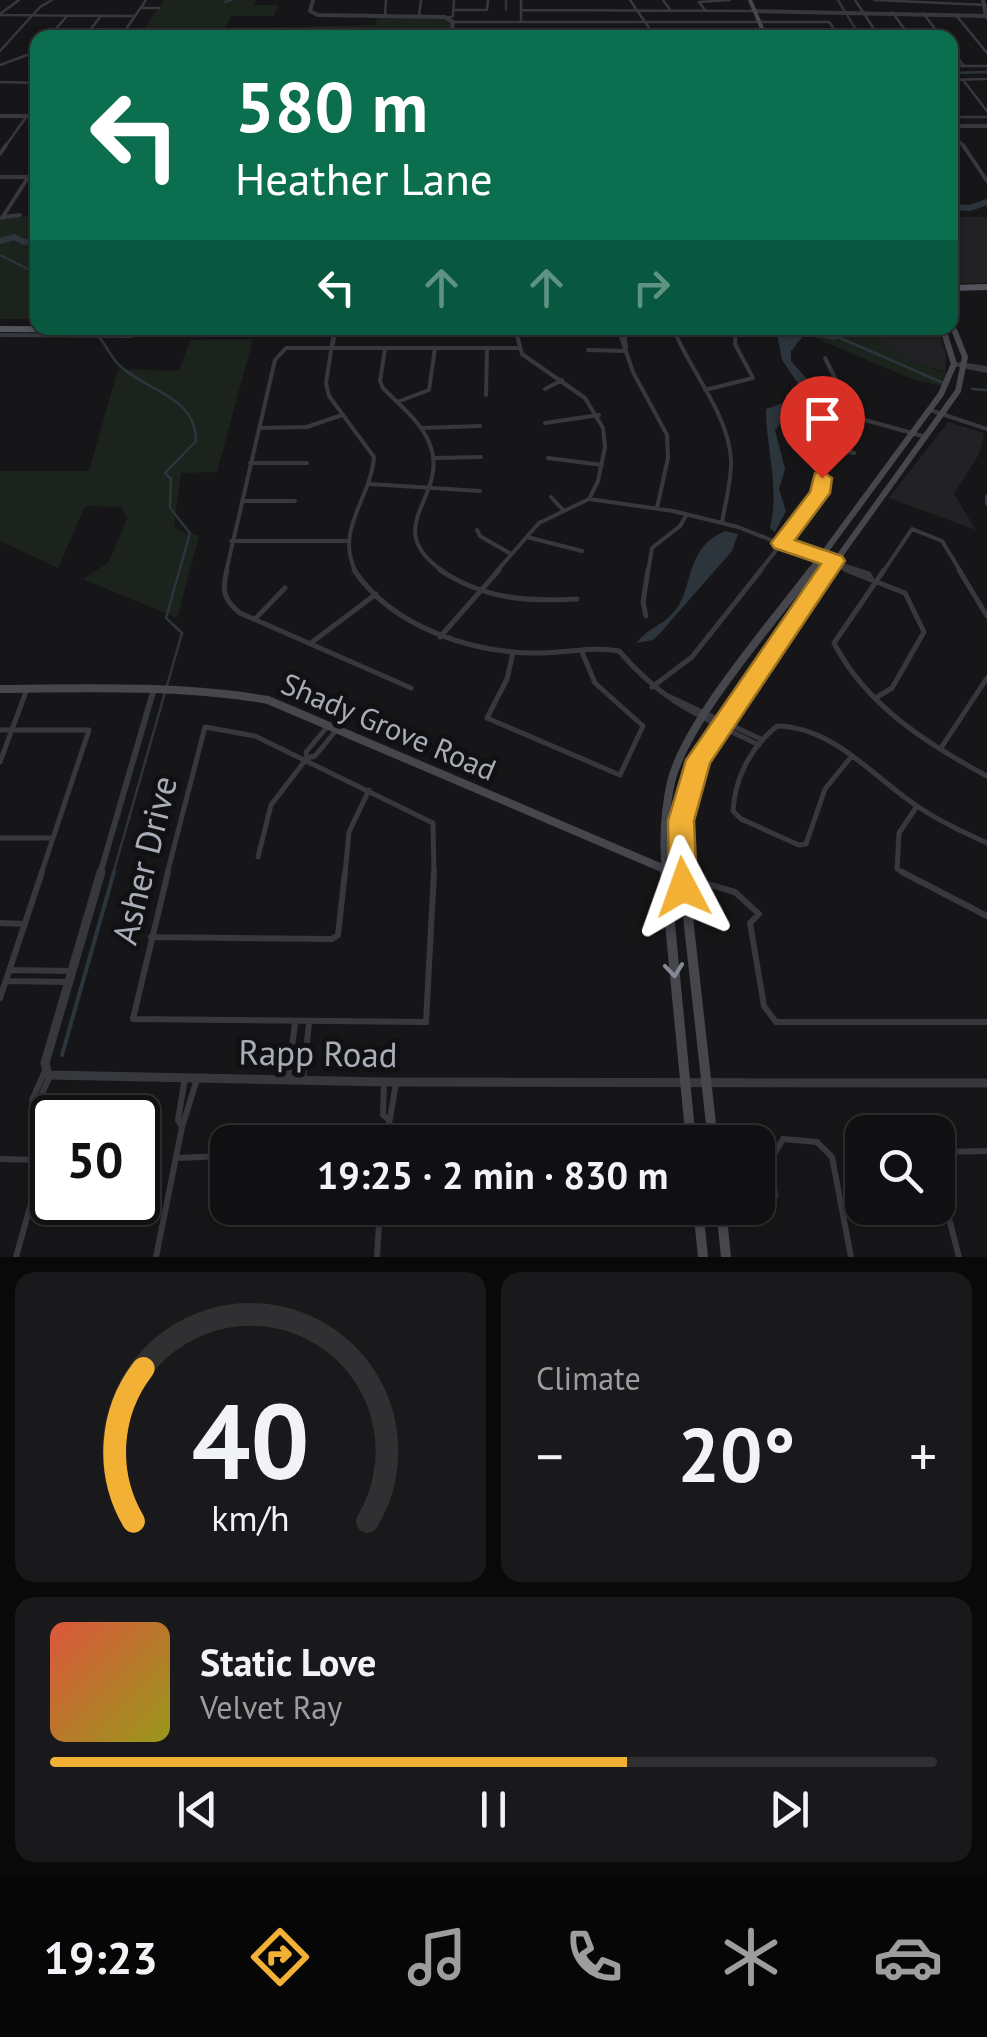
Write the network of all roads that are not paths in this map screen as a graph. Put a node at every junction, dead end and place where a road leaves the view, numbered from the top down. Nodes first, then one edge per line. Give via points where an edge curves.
1 (18, 0) edge
2 (52, 0) edge
3 (146, 0) edge
4 (313, 0) edge
5 (386, 0) edge
6 (421, 0) edge
7 (454, 0) edge
8 (488, 0) edge
9 (521, 0) edge
10 (630, 0) edge
11 (664, 0) edge
12 (730, 0) edge
13 (750, 0) edge
14 (855, 0) edge
15 (874, 0) edge
16 (985, 4) edge
17 (140, 8) junction
18 (160, 8) dead end
19 (454, 10) junction
20 (522, 10) junction
21 (638, 10) junction
22 (671, 10) junction
23 (705, 11) junction
24 (754, 11) junction
25 (863, 12) junction
26 (892, 12) junction
27 (923, 13) junction
28 (0, 14) edge
29 (955, 14) junction
30 (385, 15) junction
31 (32, 16) junction
32 (67, 16) junction
33 (101, 16) junction
34 (135, 16) junction
35 (419, 16) junction
36 (986, 16) edge
37 (447, 18) junction
38 (453, 22) junction
39 (521, 22) junction
40 (548, 22) junction
41 (645, 22) junction
42 (759, 22) junction
43 (55, 30) edge
44 (90, 30) edge
45 (125, 30) edge
46 (452, 30) edge
47 (549, 30) edge
48 (651, 30) edge
49 (763, 30) edge
50 (835, 30) edge
51 (875, 30) edge
52 (904, 30) edge
53 (936, 30) edge
54 (0, 51) edge
55 (987, 53) edge
56 (30, 54) edge
57 (958, 58) edge
58 (11, 62) junction
59 (0, 65) edge
60 (19, 66) dead end
61 (958, 66) edge
62 (964, 66) junction
63 (987, 66) edge
64 (958, 80) edge
65 (963, 80) junction
66 (984, 80) edge
67 (0, 82) edge
68 (30, 82) edge
69 (987, 114) edge
70 (0, 116) edge
71 (27, 116) joint
72 (958, 116) edge
73 (958, 126) edge
74 (987, 126) edge
75 (958, 139) edge
76 (0, 154) edge
77 (30, 173) edge
78 (0, 177) edge
79 (27, 177) junction
80 (987, 181) edge
81 (20, 215) dead end
82 (1, 218) edge
83 (987, 289) edge
84 (958, 290) edge
85 (30, 324) edge
86 (0, 329) edge
87 (30, 329) edge
88 (30, 331) edge
89 (113, 335) edge
90 (335, 335) edge
91 (517, 335) edge
92 (622, 335) edge
93 (675, 335) edge
94 (736, 335) edge
95 (945, 335) edge
96 (957, 335) edge
97 (132, 336) dead end
98 (332, 348) junction
99 (434, 348) junction
100 (487, 348) junction
101 (518, 348) junction
102 (384, 349) junction
103 (588, 350) dead end
104 (625, 351) junction
105 (825, 358) dead end
106 (954, 364) junction
107 (965, 366) junction
108 (987, 370) edge
109 (562, 380) junction
110 (545, 389) dead end
111 (705, 390) junction
112 (486, 395) dead end
113 (397, 402) junction
114 (834, 411) junction
115 (929, 412) junction
116 (599, 414) junction
117 (342, 416) junction
118 (941, 416) junction
119 (545, 422) dead end
120 (480, 426) dead end
121 (259, 428) junction
122 (421, 428) junction
123 (987, 428) edge
124 (912, 433) junction
125 (926, 437) junction
126 (817, 444) junction
127 (854, 453) dead end
128 (481, 457) dead end
129 (434, 458) junction
130 (548, 458) dead end
131 (250, 463) junction
132 (306, 463) dead end
133 (602, 465) junction
134 (884, 472) junction
135 (897, 476) junction
136 (370, 484) junction
137 (427, 490) junction
138 (480, 490) dead end
139 (987, 496) edge
140 (550, 497) dead end
141 (589, 498) junction
142 (294, 500) dead end
143 (242, 501) junction
144 (987, 504) edge
145 (657, 508) junction
146 (563, 510) junction
147 (687, 514) junction
148 (722, 523) junction
149 (477, 530) dead end
150 (527, 537) junction
151 (231, 541) junction
152 (348, 541) junction
153 (784, 544) junction
154 (582, 550) dead end
155 (510, 554) junction
156 (820, 558) junction
157 (833, 564) junction
158 (874, 580) junction
159 (285, 588) dead end
160 (478, 593) junction
161 (376, 594) junction
162 (577, 599) dead end
163 (646, 616) dead end
164 (987, 616) edge
165 (255, 619) junction
166 (440, 637) junction
167 (311, 643) junction
168 (582, 652) junction
169 (514, 653) junction
170 (987, 678) edge
171 (652, 687) junction
172 (0, 688) edge
173 (27, 688) junction
174 (412, 688) dead end
175 (157, 692) junction
176 (877, 697) junction
177 (704, 715) junction
178 (722, 724) junction
179 (334, 726) junction
180 (0, 730) edge
181 (12, 730) junction
182 (761, 742) junction
183 (941, 748) junction
184 (852, 757) junction
185 (307, 758) junction
186 (0, 762) edge
187 (987, 776) edge
188 (369, 790) junction
189 (917, 806) junction
190 (0, 838) edge
191 (52, 838) junction
192 (987, 843) edge
193 (258, 857) dead end
194 (665, 873) junction
195 (682, 877) junction
196 (987, 916) edge
197 (0, 923) edge
198 (25, 924) junction
199 (151, 937) junction
200 (11, 970) junction
201 (72, 971) junction
202 (7, 981) junction
203 (70, 982) junction
204 (0, 998) edge
205 (295, 1022) junction
206 (987, 1022) edge
207 (310, 1023) junction
208 (48, 1072) junction
209 (184, 1078) junction
210 (197, 1079) junction
211 (288, 1080) junction
212 (303, 1080) junction
213 (390, 1082) junction
214 (685, 1083) junction
215 (706, 1083) junction
216 (987, 1083) edge
217 (40, 1095) edge
218 (388, 1125) edge
219 (689, 1125) edge
220 (711, 1125) edge
221 (182, 1127) junction
222 (987, 1151) edge
223 (775, 1152) edge
224 (955, 1152) edge
225 (210, 1157) edge
226 (176, 1158) junction
227 (0, 1160) edge
228 (30, 1160) edge
229 (30, 1205) edge
230 (379, 1225) edge
231 (700, 1225) edge
232 (722, 1225) edge
233 (951, 1225) edge
234 (16, 1257) edge
235 (156, 1257) edge
236 (377, 1257) edge
237 (704, 1257) edge
238 (726, 1257) edge
239 (851, 1257) edge
240 (959, 1257) edge

1 - 28 street
2 - 31 street
3 - 17 street
4 - 30 street via 310,11 316,14
5 - 30 street
6 - 35 street
7 - 19 street
8 - 19 street via 486,10
9 - 20 street
10 - 21 street
11 - 22 street
12 - 23 street via 699,2
13 - 24 main road
14 - 25 street
15 - 16 street
16 - 36 street
17 - 18 street
17 - 34 street
19 - 37 street
20 - 21 street
20 - 39 street
21 - 22 street
21 - 41 street
22 - 23 street
23 - 24 street
24 - 25 street
24 - 42 main road
25 - 26 street
25 - 51 street
26 - 27 street
26 - 52 street
27 - 29 street
27 - 53 street
28 - 31 street
29 - 36 street
29 - 55 street
30 - 35 street
31 - 32 street
31 - 54 street
32 - 33 street
32 - 43 street
33 - 34 street
33 - 44 street
34 - 45 street
35 - 37 street
37 - 38 street
38 - 39 street
38 - 46 street
39 - 40 street
40 - 41 street
40 - 47 street
41 - 42 street
41 - 48 street
42 - 49 main road
42 - 50 street via 828,22
56 - 58 street
57 - 62 street
58 - 59 street
58 - 60 street
61 - 62 street
62 - 63 street
64 - 65 street
65 - 66 street
65 - 69 street
67 - 68 street
69 - 72 street
70 - 71 street
71 - 76 street
73 - 74 street
75 - 80 street
77 - 79 street
78 - 79 street
79 - 82 street
81 - 82 street
83 - 84 main road
85 - 86 main road
86 - 87 main road
86 - 88 street
89 - 97 street
90 - 98 street
91 - 101 street
92 - 104 street
93 - 111 street
94 - 111 street via 753,378
95 - 106 main road
96 - 107 main road
98 - 102 street
98 - 117 street via 326,383
98 - 121 street via 281,350
99 - 100 street
99 - 102 street
99 - 113 street via 429,390
100 - 101 street
100 - 112 street
101 - 109 street
102 - 113 street via 380,381
103 - 104 street
104 - 145 street via 668,435
105 - 114 street via 843,390
106 - 107 street
106 - 115 main road
107 - 108 street
107 - 118 main road
109 - 110 street
109 - 116 street
111 - 148 street via 730,446
113 - 122 street
114 - 124 street
114 - 126 street
115 - 118 street
115 - 124 main road
116 - 119 street
116 - 133 street
117 - 121 street via 300,428
117 - 136 street via 373,453
118 - 123 street
118 - 125 main road
120 - 122 street
121 - 131 street
122 - 129 street
124 - 125 street
124 - 134 main road
125 - 135 main road
126 - 127 street
126 - 153 street via 820,493
128 - 129 street
129 - 137 street
130 - 133 street
131 - 132 street
131 - 143 street
133 - 141 street
134 - 135 main road
134 - 156 main road
135 - 157 main road
136 - 137 street
136 - 152 street
137 - 138 street
137 - 160 street via 414,525 417,546 434,566
139 - 144 street
140 - 146 street
141 - 145 street
141 - 146 street
142 - 143 street
143 - 151 street
145 - 147 street
146 - 150 street
147 - 148 street
147 - 163 street via 652,548
148 - 153 street
149 - 155 street
150 - 154 street
150 - 155 street
151 - 152 street
151 - 165 street via 222,589 229,605
152 - 161 street via 354,568
153 - 156 street
153 - 171 street via 692,657
155 - 160 street
156 - 157 street
156 - 177 main road
157 - 158 street
157 - 178 main road
158 - 164 street via 912,530 942,542
158 - 176 street via 834,643
158 - 176 street via 908,596 924,632 892,688
159 - 165 street
160 - 162 street via 510,600
160 - 166 street
161 - 166 street
161 - 167 street
165 - 167 street
166 - 169 street
167 - 174 street
168 - 169 street
168 - 169 street via 594,685 643,726 620,775 490,721
168 - 171 street via 620,651
170 - 183 street
171 - 177 street
172 - 173 main road, Shady Grove Road
173 - 175 main road, Shady Grove Road
173 - 181 street
175 - 179 main road, Shady Grove Road via 256,697
175 - 201 street
176 - 183 street
177 - 178 street
177 - 194 main road via 668,790
178 - 182 street
178 - 195 main road via 698,760 687,793 679,839
179 - 185 street
179 - 194 main road, Shady Grove Road
180 - 181 street
181 - 186 street
181 - 191 street via 89,730
182 - 184 street via 777,726 790,724
182 - 184 street via 740,776 732,806 741,819 799,845 806,844 824,790
183 - 187 street
184 - 189 street
185 - 188 street
185 - 193 street via 271,804
185 - 199 street, Asher Drive via 255,736 205,727
188 - 199 street via 349,832 338,936
188 - 207 street via 434,826 426,1022
189 - 192 street
189 - 196 street via 900,833 897,869
190 - 191 street
191 - 198 street
194 - 195 main road, Shady Grove Road
194 -> 214 main road
195 - 206 street via 750,899 759,914 750,923 764,1006 776,1022
195 - 215 main road
197 - 198 street
198 - 200 street
199 - 205 street, Asher Drive via 133,1018
200 - 201 street
200 - 202 street
201 - 203 street
202 - 203 street
202 - 204 street
203 - 208 street
205 - 207 street
205 - 211 street
207 - 212 street
208 - 209 street, Rapp Road
208 - 217 street
209 - 210 street, Rapp Road
209 - 221 street
210 - 211 street, Rapp Road
210 - 221 street
211 - 212 street, Rapp Road
212 - 213 street, Rapp Road
213 - 214 street, Rapp Road
213 - 218 street via 382,1115
214 - 215 street, Rapp Road
214 - 219 main road
215 - 216 street, Rapp Road
215 - 220 main road
221 - 226 street
222 - 224 street
223 - 239 street via 782,1139 827,1147
225 - 226 street
226 - 235 street
227 - 228 street
229 - 234 street
230 - 236 street
231 - 237 main road
232 - 238 main road
233 - 240 street

